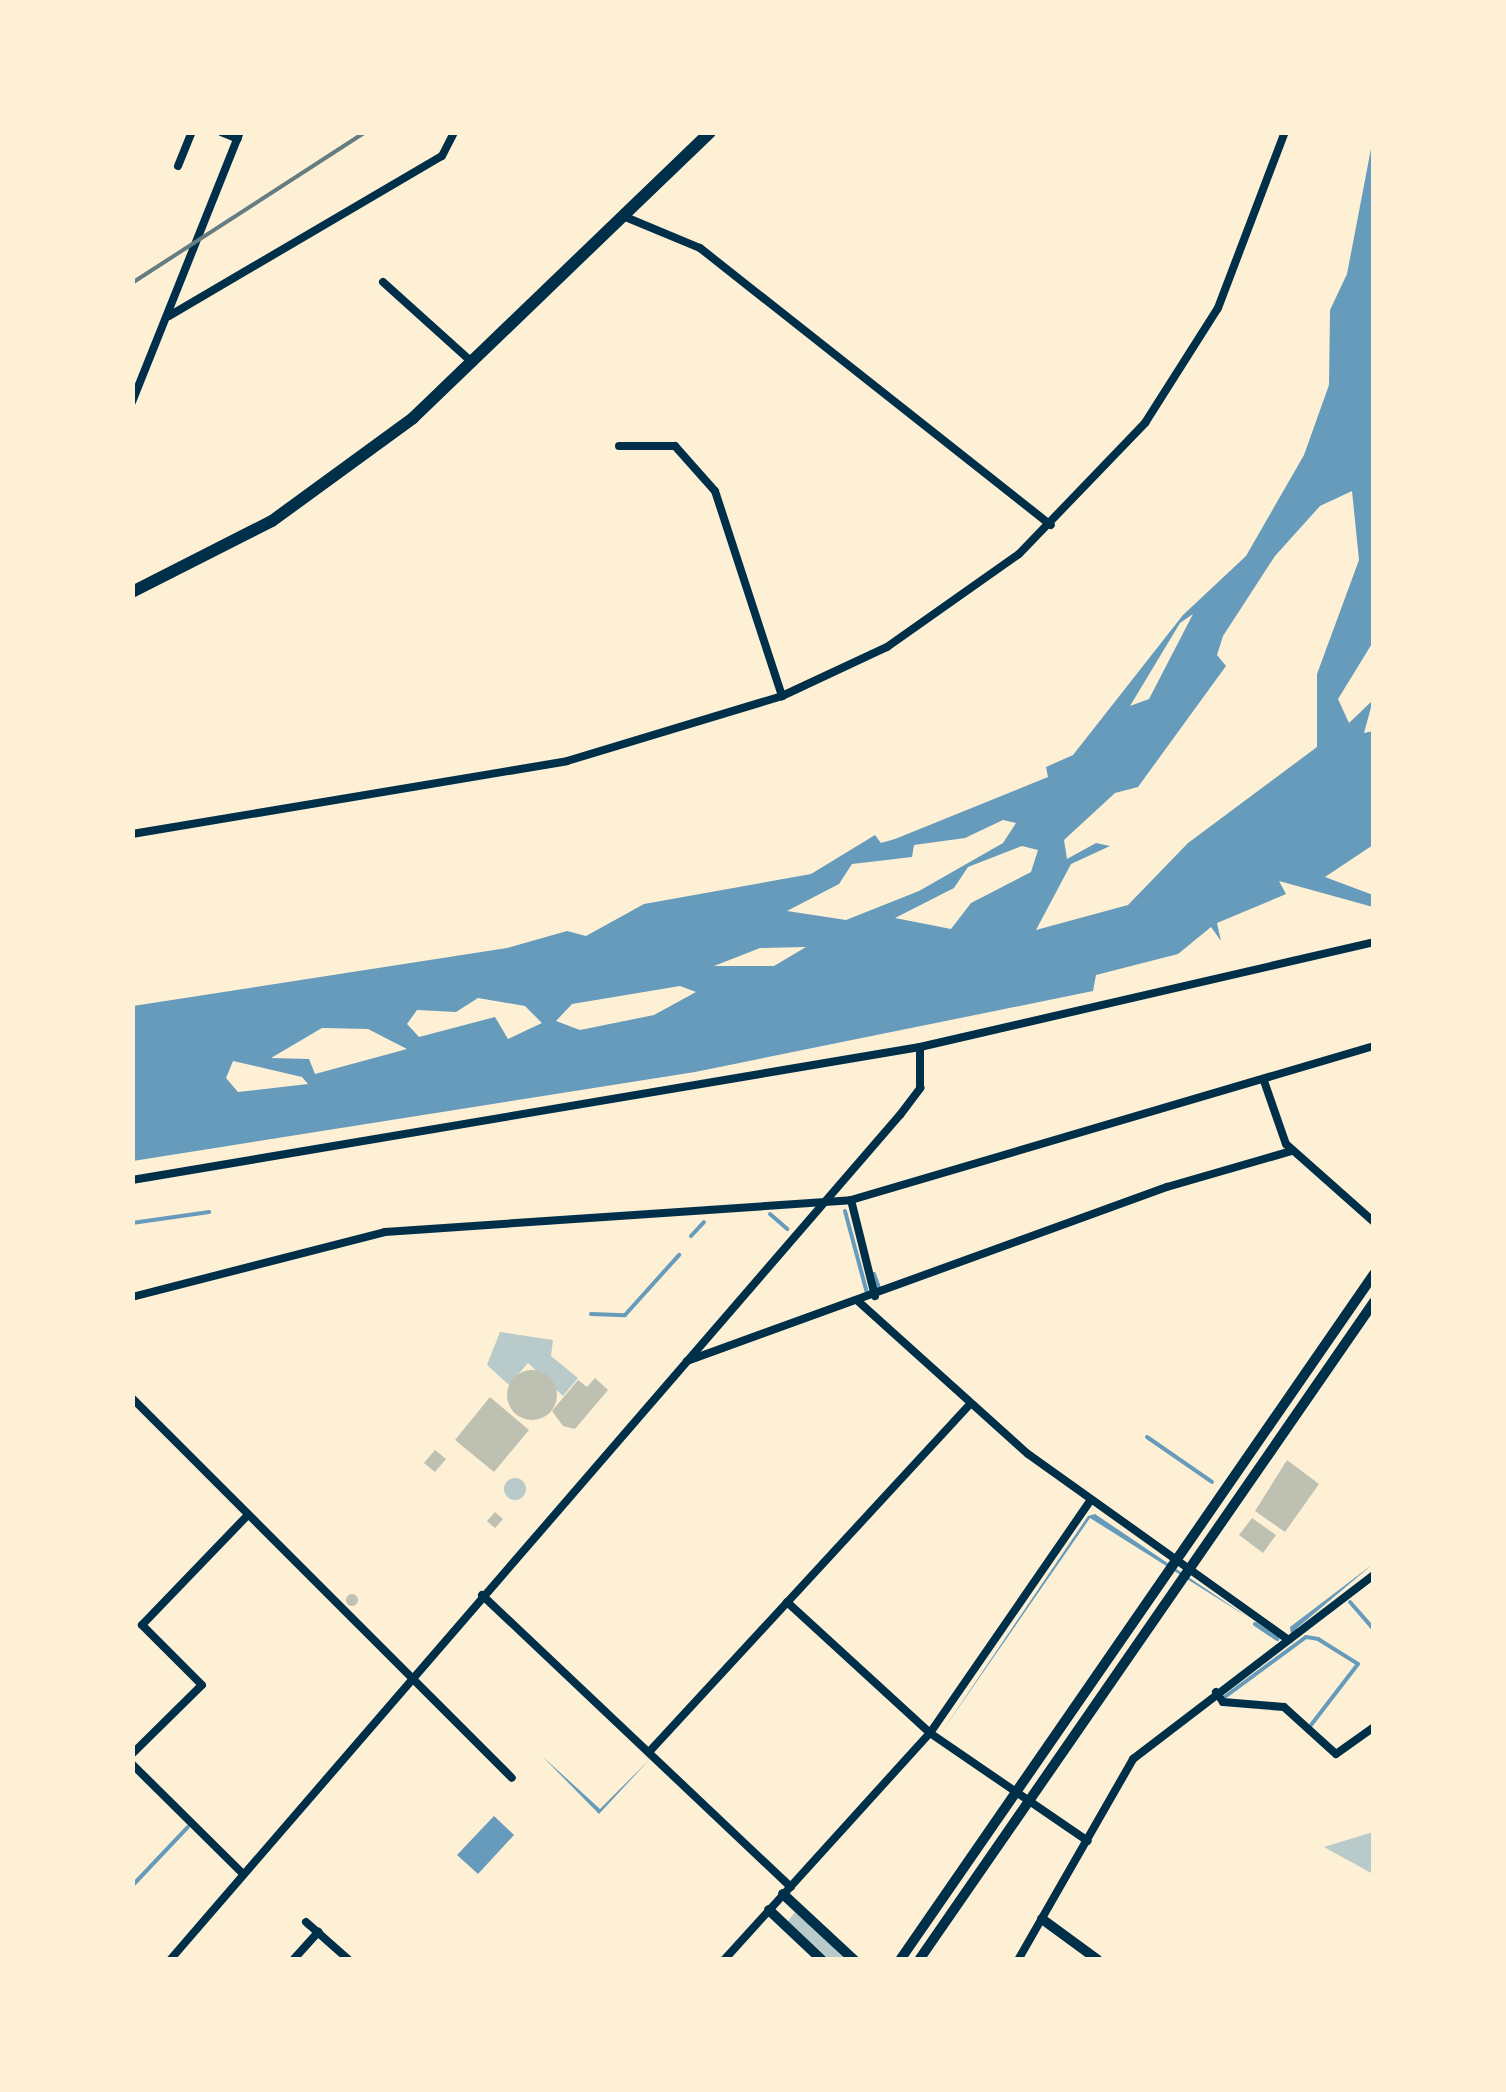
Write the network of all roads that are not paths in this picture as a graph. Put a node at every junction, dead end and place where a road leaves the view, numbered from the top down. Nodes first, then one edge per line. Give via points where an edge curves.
1 (192, 132) edge
2 (222, 132) edge
3 (454, 132) edge
4 (710, 132) edge
5 (1285, 132) edge
6 (239, 136) edge
7 (178, 166) dead end
8 (623, 216) junction
9 (383, 282) dead end
10 (169, 316) junction
11 (473, 363) junction
12 (132, 402) edge
13 (618, 446) dead end
14 (1051, 525) junction
15 (132, 592) edge
16 (782, 696) junction
17 (132, 834) edge
18 (1374, 942) edge
19 (1374, 1046) edge
20 (920, 1047) junction
21 (1264, 1080) junction
22 (1292, 1151) junction
23 (132, 1180) edge
24 (822, 1199) junction
25 (851, 1200) junction
26 (1374, 1222) edge
27 (1374, 1274) edge
28 (875, 1296) junction
29 (132, 1297) edge
30 (859, 1302) junction
31 (1374, 1302) edge
32 (686, 1362) junction
33 (132, 1398) edge
34 (970, 1404) junction
35 (1090, 1501) junction
36 (247, 1516) junction
37 (1177, 1561) junction
38 (1189, 1569) junction
39 (1374, 1575) edge
40 (482, 1595) junction
41 (788, 1602) junction
42 (1287, 1639) junction
43 (408, 1678) junction
44 (1216, 1692) junction
45 (1374, 1726) edge
46 (930, 1734) junction
47 (649, 1752) junction
48 (132, 1754) edge
49 (132, 1764) edge
50 (512, 1778) dead end
51 (1017, 1792) junction
52 (1029, 1800) junction
53 (1088, 1841) junction
54 (242, 1874) junction
55 (787, 1890) junction
56 (768, 1910) junction
57 (1042, 1919) junction
58 (306, 1922) dead end
59 (318, 1932) junction
60 (170, 1960) edge
61 (293, 1960) edge
62 (349, 1960) edge
63 (724, 1960) edge
64 (822, 1960) edge
65 (854, 1960) edge
66 (900, 1960) edge
67 (919, 1960) edge
68 (1018, 1960) edge
69 (1098, 1960) edge

1 - 7 street
2 - 6 street
3 - 10 street via 442,156
4 - 8 highway
5 - 14 street via 1242,256 1192,356 1145,424
6 - 10 street
8 - 11 highway
8 - 14 street via 700,248
9 - 11 street
10 - 12 street
11 - 15 highway via 272,521
13 - 16 street via 675,446 715,491
14 - 16 street via 887,647
16 - 17 street via 566,762
18 - 20 street
19 - 21 street
20 - 23 street
20 - 24 street via 920,1088
21 - 22 street
21 - 25 street
22 - 26 street
22 - 28 street via 1167,1187
24 - 25 street
24 - 29 street via 386,1232
24 - 32 street
25 - 28 street
27 - 37 street
28 - 30 street
30 - 32 street
30 - 34 street
31 - 38 street
32 - 40 street
33 - 36 street
34 - 35 street
34 - 41 street
35 - 37 street
35 - 46 street
36 - 43 street
36 - 48 street via 142,1625 202,1685
37 - 38 street
37 - 51 street
38 - 42 street
38 - 52 street
39 - 42 street
40 - 43 street
40 - 47 street
41 - 46 street
41 - 47 street
42 - 44 street
43 - 50 street
43 - 54 street
44 - 45 street via 1224,1702 1284,1708 1336,1754
44 - 53 street via 1133,1759
46 - 51 street
46 - 55 street
47 - 55 street
49 - 54 street
51 - 52 street
51 - 66 street
52 - 53 street
52 - 67 street
53 - 57 street
54 - 60 street
55 - 56 street
55 - 65 street
56 - 63 street
56 - 64 street
57 - 68 street
57 - 69 street
58 - 59 street
59 - 61 street
59 - 62 street

